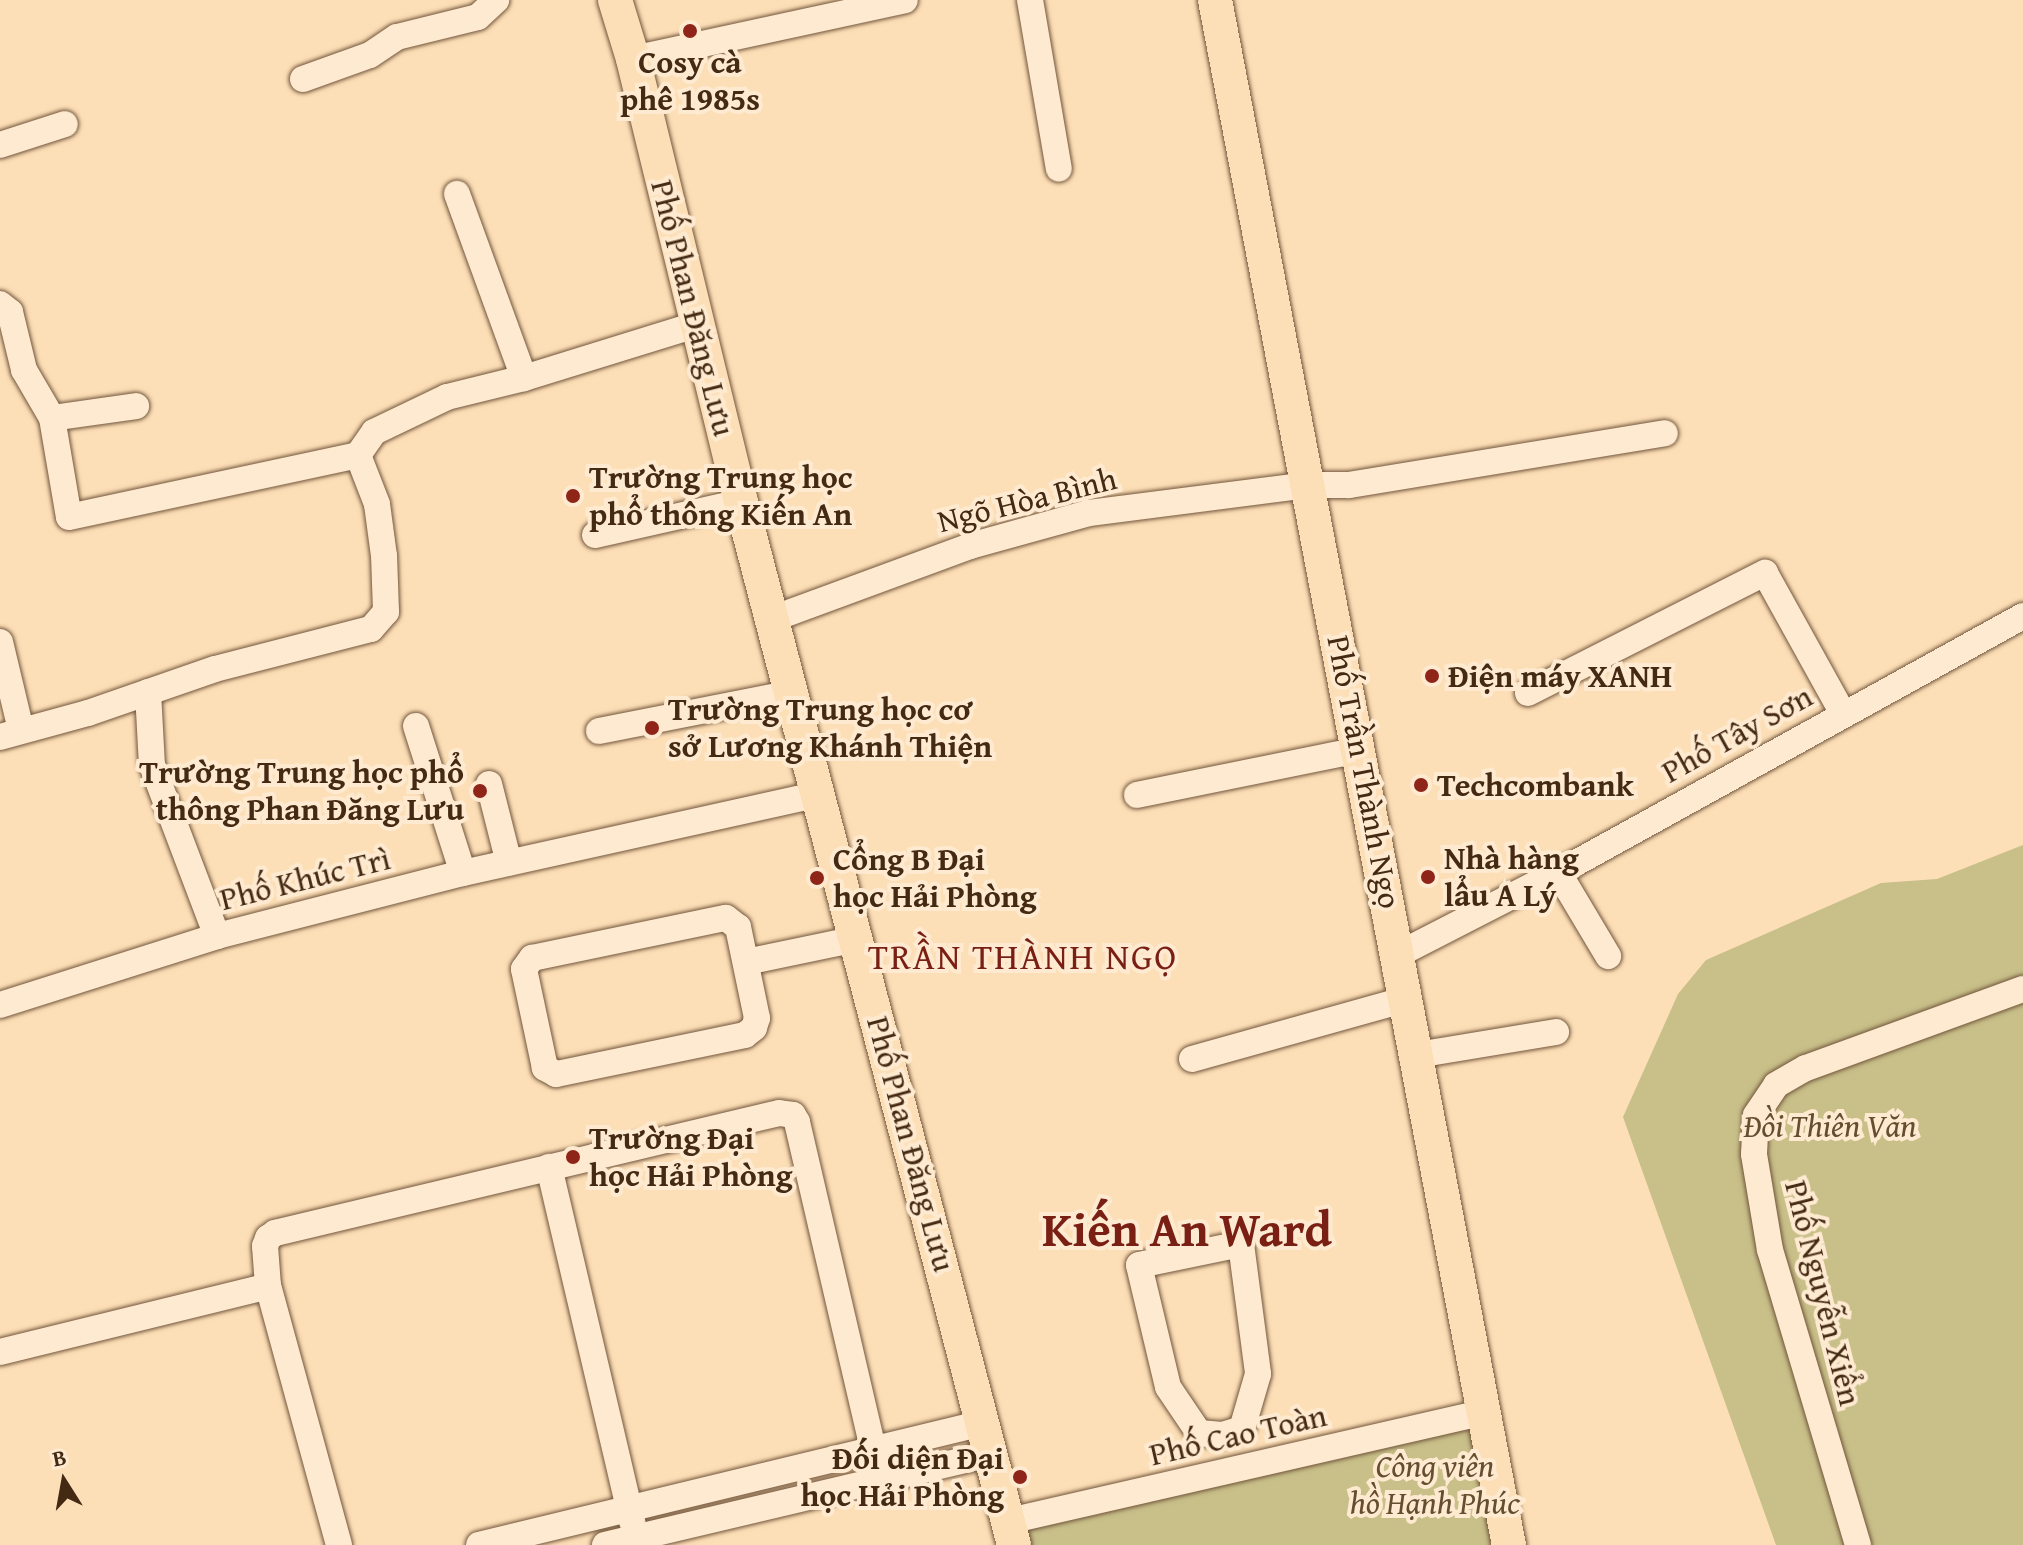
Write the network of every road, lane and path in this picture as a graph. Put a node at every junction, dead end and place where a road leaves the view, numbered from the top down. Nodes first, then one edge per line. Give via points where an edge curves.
1 (496, 0) edge
2 (615, 0) edge
3 (905, 0) edge
4 (1030, 0) edge
5 (1215, 0) edge
6 (852, 6) edge
7 (633, 59) junction
8 (303, 79) dead end
9 (65, 124) dead end
10 (0, 145) edge
11 (1059, 169) dead end
12 (457, 194) dead end
13 (0, 304) edge
14 (695, 325) junction
15 (524, 378) junction
16 (136, 406) dead end
17 (52, 418) junction
18 (1665, 433) dead end
19 (358, 455) junction
20 (1309, 485) junction
21 (741, 502) junction
22 (595, 535) dead end
23 (2023, 616) edge
24 (772, 619) junction
25 (0, 642) edge
26 (148, 692) junction
27 (792, 693) junction
28 (1528, 693) dead end
29 (1843, 714) junction
30 (416, 726) dead end
31 (599, 731) dead end
32 (10, 734) edge
33 (1359, 750) junction
34 (489, 784) dead end
35 (819, 794) junction
36 (1137, 795) dead end
37 (509, 863) junction
38 (1558, 872) junction
39 (463, 873) junction
40 (217, 936) junction
41 (857, 939) junction
42 (1399, 954) junction
43 (1608, 956) dead end
44 (746, 962) junction
45 (2023, 989) edge
46 (1407, 999) junction
47 (0, 1005) edge
48 (1556, 1032) dead end
49 (1417, 1055) junction
50 (1192, 1059) dead end
51 (549, 1167) junction
52 (268, 1286) junction
53 (0, 1352) edge
54 (1482, 1413) junction
55 (1222, 1435) junction
56 (987, 1438) junction
57 (873, 1447) junction
58 (1231, 1472) junction
59 (880, 1480) junction
60 (628, 1508) junction
61 (1012, 1533) edge
62 (635, 1538) junction
63 (339, 1545) edge
64 (479, 1545) edge
65 (605, 1545) edge
66 (1509, 1545) edge
67 (1858, 1545) edge

1 - 8 street via 478,17 397,37 370,55
2 - 7 main road, Phố Phan Đăng Lưu
3 - 6 street
4 - 11 street
5 - 20 main road, Phố Trần Thành Ngọ
6 - 7 street
7 - 14 main road, Phố Phan Đăng Lưu
9 - 10 street
12 - 15 street
13 - 17 street via 10,312 24,370
14 - 15 street
14 - 21 main road, Phố Phan Đăng Lưu
15 - 19 street via 447,397 374,432
16 - 17 street
17 - 19 street via 69,517
18 - 20 street, Ngõ Hòa Bình via 1349,485
19 - 26 street via 377,504 384,556 386,612 371,629
20 - 24 street, Ngõ Hòa Bình via 1089,513 970,546
20 - 33 main road, Phố Trần Thành Ngọ
21 - 22 street
21 - 24 main road, Phố Phan Đăng Lưu
23 - 29 street, Phố Tây Sơn
24 - 27 main road, Phố Phan Đăng Lưu
25 - 32 street
26 - 32 street
26 - 40 street via 152,765
27 - 31 street
27 - 35 main road, Phố Phan Đăng Lưu
28 - 29 street via 1765,573
29 - 38 street, Phố Tây Sơn
30 - 39 street
33 - 36 street
33 - 42 main road, Phố Trần Thành Ngọ
34 - 37 street
35 - 37 street, Phố Khúc Trì
35 - 41 main road, Phố Phan Đăng Lưu
37 - 39 street, Phố Khúc Trì
38 - 42 street, Phố Tây Sơn
38 - 43 street
39 - 40 street, Phố Khúc Trì
40 - 47 street, Phố Khúc Trì
41 - 44 street
41 - 56 main road, Phố Phan Đăng Lưu
42 - 46 main road, Phố Trần Thành Ngọ
44 - 44 street via 757,1018 745,1035 556,1074 545,1068 524,969 532,958 726,918 738,927
45 - 67 street, Phố Nguyễn Xiển via 1806,1068 1776,1085 1756,1115 1754,1154 1770,1250
46 - 49 main road, Phố Trần Thành Ngọ
46 - 50 street
48 - 49 street
49 - 54 main road, Phố Trần Thành Ngọ
51 - 52 street via 275,1233 265,1246
51 - 57 street via 779,1113 793,1115
51 - 60 street
52 - 53 street
52 - 63 street
54 - 58 street, Phố Cao Toàn
54 - 66 main road, Phố Trần Thành Ngọ
55 - 55 street via 1199,1433 1168,1387 1139,1265 1241,1244 1258,1374 1242,1429
55 - 58 street
56 - 57 street
56 - 59 street
56 - 61 main road, Phố Phan Đăng Lưu
57 - 59 street
57 - 60 street
58 - 61 street, Phố Cao Toàn
59 - 62 street
60 - 62 street
60 - 64 street
62 - 65 street

